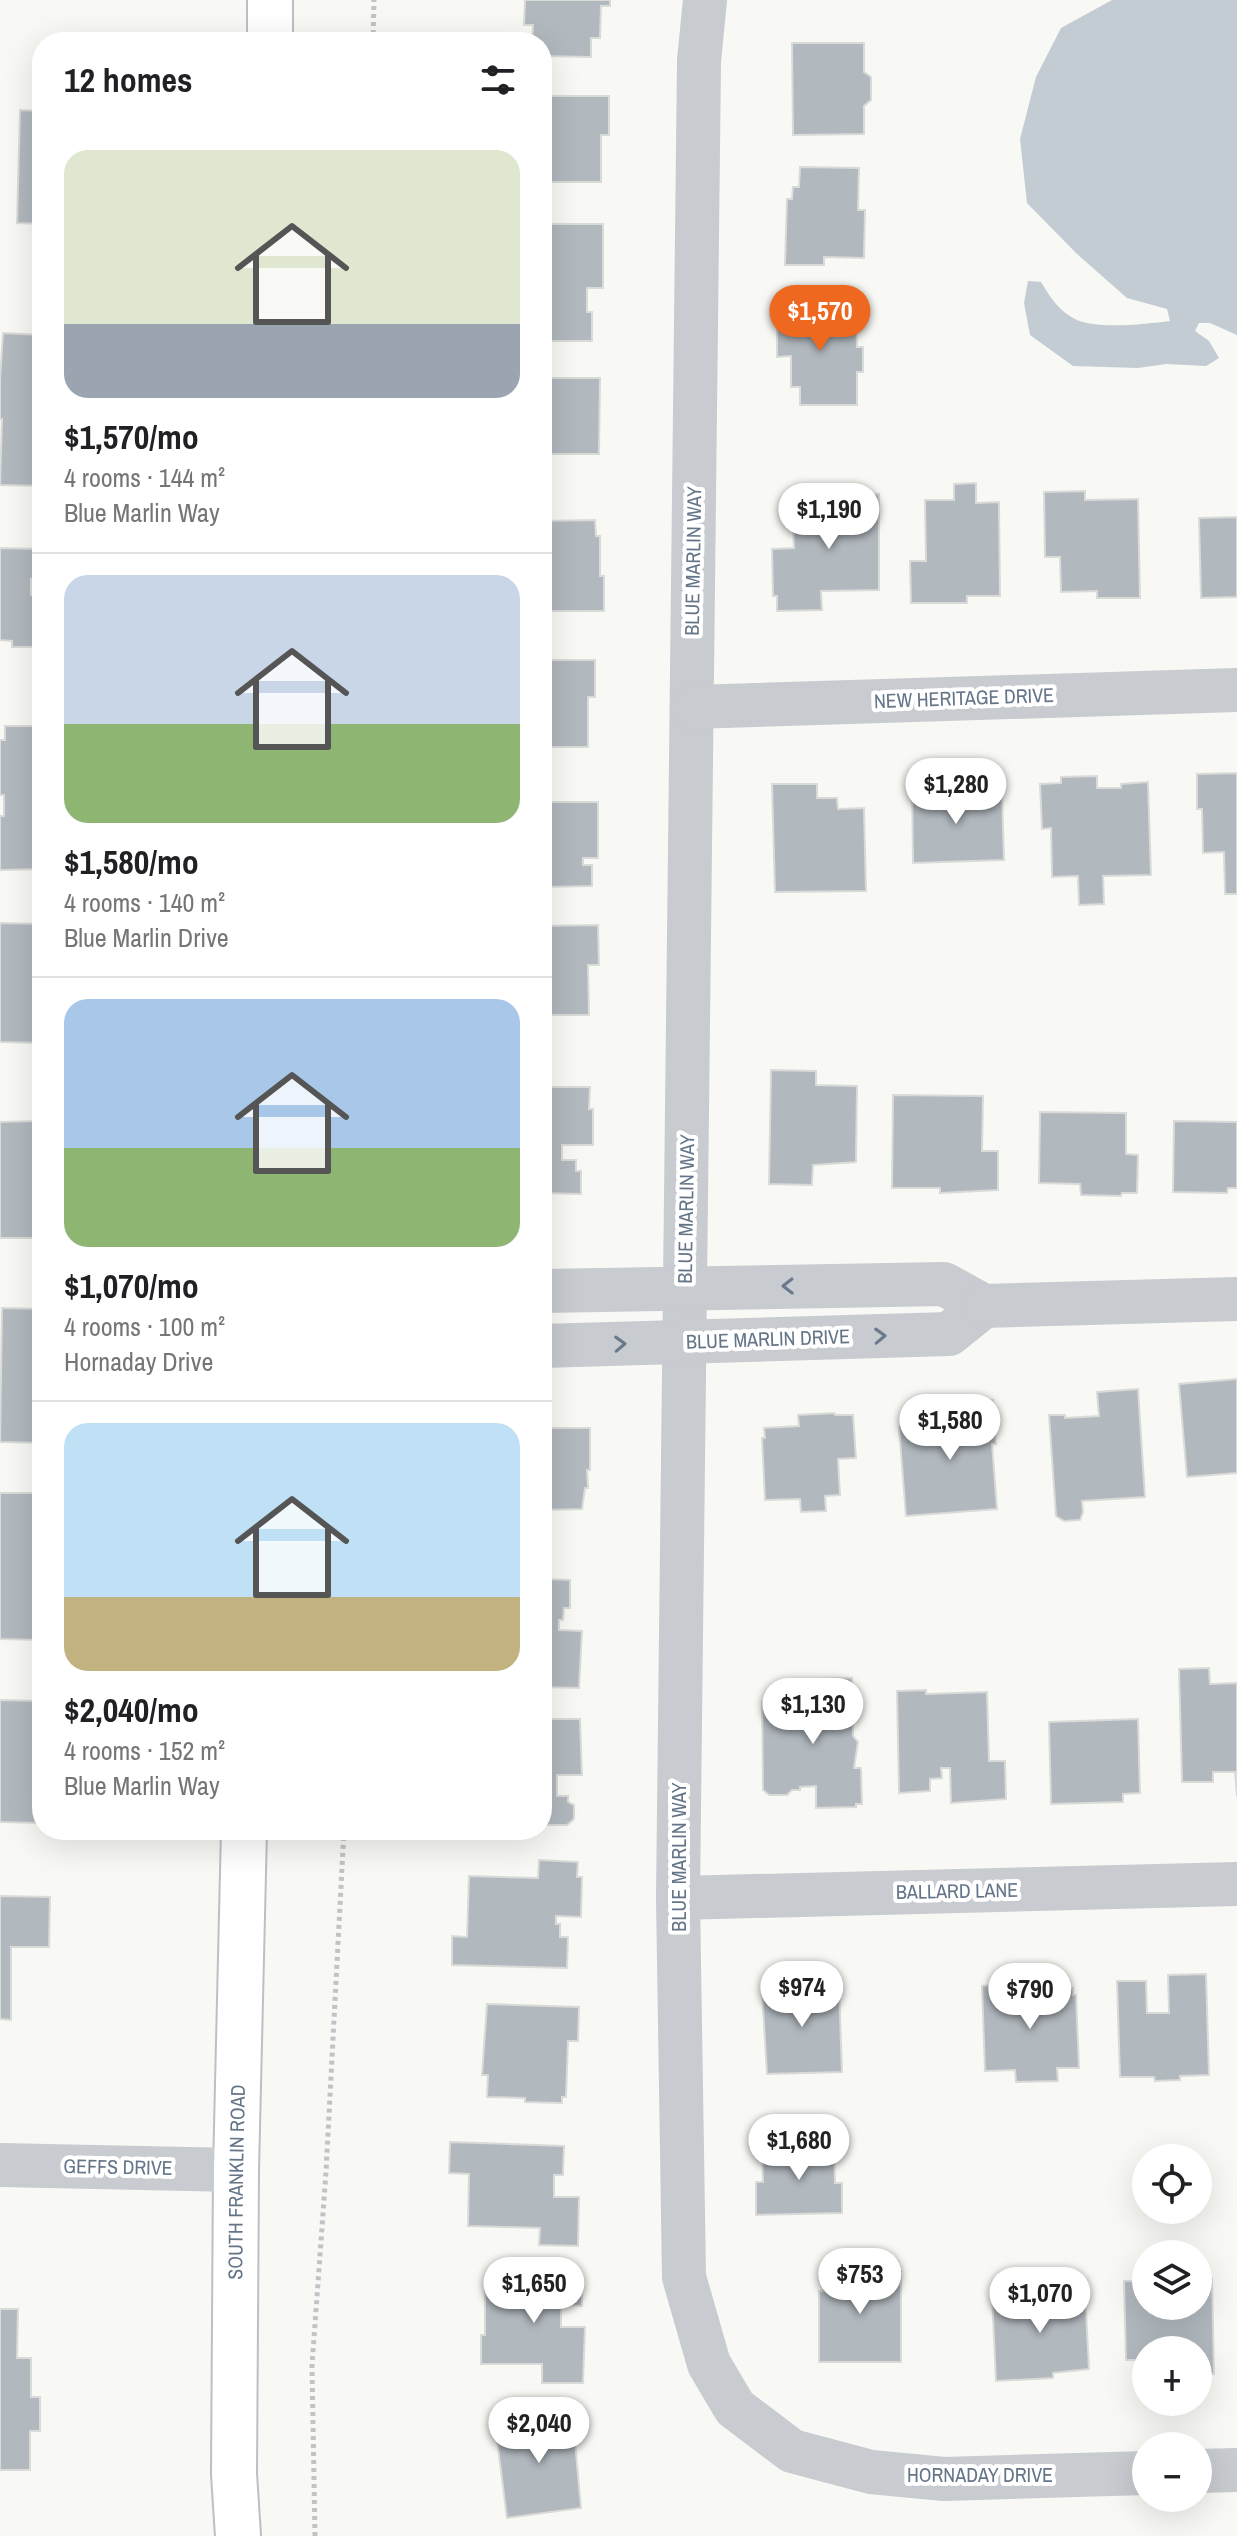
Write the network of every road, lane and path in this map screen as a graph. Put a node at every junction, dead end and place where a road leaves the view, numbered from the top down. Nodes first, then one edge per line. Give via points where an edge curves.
1 (270, 0) edge
2 (374, 0) edge
3 (705, 0) edge
4 (270, 32) edge
5 (373, 32) edge
6 (1237, 690) edge
7 (692, 707) junction
8 (685, 1288) junction
9 (552, 1291) edge
10 (1237, 1299) edge
11 (984, 1306) junction
12 (684, 1342) junction
13 (552, 1346) edge
14 (244, 1840) edge
15 (343, 1840) edge
16 (1237, 1884) edge
17 (678, 1898) junction
18 (0, 2165) edge
19 (236, 2170) junction
20 (735, 2408) joint
21 (1237, 2470) edge
22 (1212, 2471) edge
23 (1132, 2473) edge
24 (238, 2536) edge
25 (315, 2536) edge

1 - 4 main road
2 - 5 path
3 - 7 street, BLUE MARLIN WAY via 699,61
6 - 7 street, NEW HERITAGE DRIVE
7 - 8 street, BLUE MARLIN WAY
8 - 9 street
11 -> 8 street via 944,1284
8 - 12 street, BLUE MARLIN WAY
10 - 11 street
12 -> 11 street, BLUE MARLIN DRIVE via 949,1334
13 -> 12 street, BLUE MARLIN DRIVE
12 - 17 street, BLUE MARLIN WAY
14 - 19 main road, SOUTH FRANKLIN ROAD
15 - 25 path via 312,2366
16 - 17 street, BALLARD LANE
17 - 20 street, BLUE MARLIN WAY via 684,2277 709,2364
18 - 19 street, GEFFS DRIVE
19 - 24 main road, SOUTH FRANKLIN ROAD
20 - 23 street, HORNADAY DRIVE via 792,2451 871,2472 944,2479
21 - 22 street

